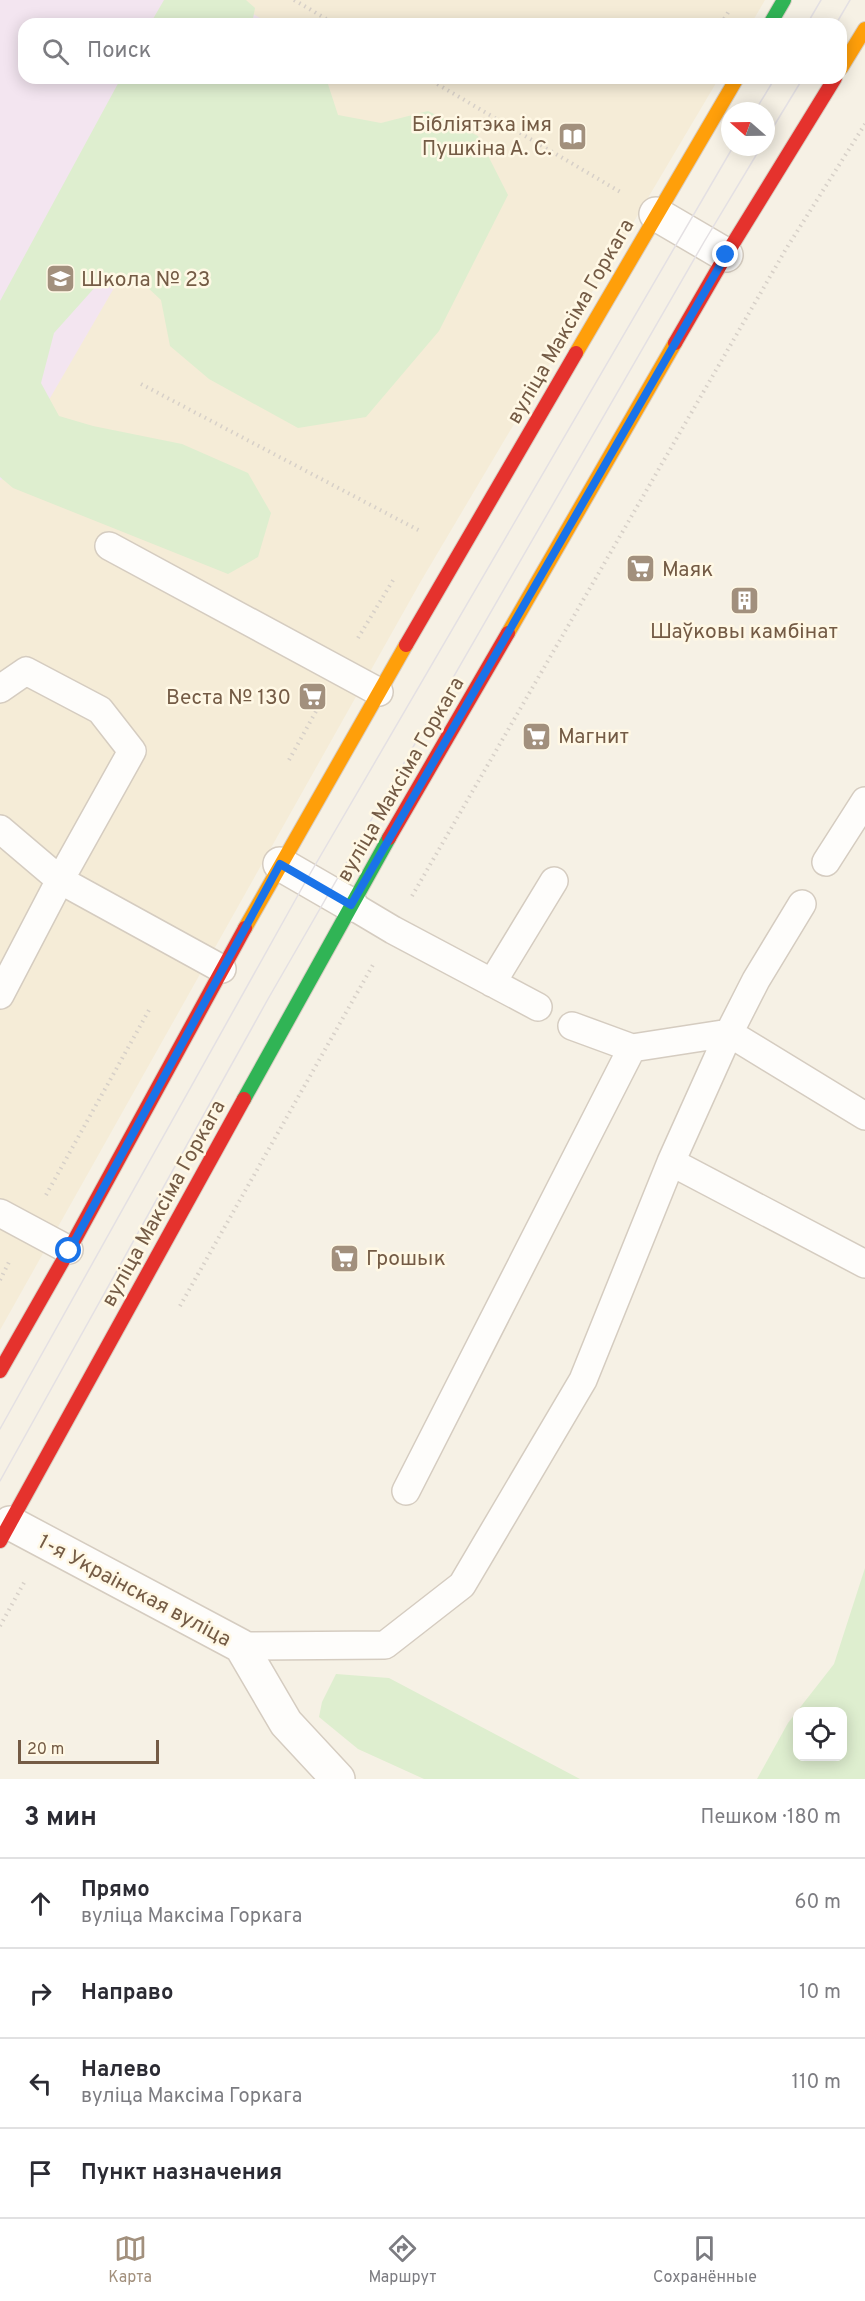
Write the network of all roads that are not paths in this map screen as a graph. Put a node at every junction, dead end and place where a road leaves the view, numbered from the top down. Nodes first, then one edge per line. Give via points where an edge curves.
1 (784, 0) edge
2 (774, 18) edge
3 (865, 29) edge
4 (847, 58) edge
5 (733, 84) edge
6 (831, 84) edge
7 (656, 214) junction
8 (726, 255) junction
9 (109, 546) dead end
10 (0, 688) edge
11 (379, 692) junction
12 (865, 801) edge
13 (0, 829) edge
14 (826, 862) dead end
15 (280, 864) junction
16 (60, 880) junction
17 (554, 882) dead end
18 (802, 904) dead end
19 (351, 905) junction
20 (222, 969) junction
21 (492, 983) junction
22 (0, 995) edge
23 (538, 1007) dead end
24 (573, 1026) dead end
25 (729, 1033) junction
26 (632, 1048) junction
27 (865, 1116) edge
28 (671, 1162) junction
29 (0, 1213) edge
30 (69, 1251) junction
31 (865, 1264) edge
32 (0, 1371) edge
33 (406, 1491) dead end
34 (5, 1532) edge
35 (241, 1646) junction
36 (338, 1779) edge

1 - 2 main road
3 - 4 main road
5 - 7 main road, вуліца Максіма Горкага
6 - 8 main road, вуліца Максіма Горкага
7 - 8 street
7 - 11 main road, вуліца Максіма Горкага
8 - 19 main road, вуліца Максіма Горкага
9 - 11 lane
10 - 16 lane via 26,670 100,710 132,752
11 - 15 main road, вуліца Максіма Горкага
12 - 14 lane
13 - 16 lane
15 - 19 street
15 - 20 main road, вуліца Максіма Горкага
16 - 20 lane
16 - 22 lane
17 - 21 lane
18 - 25 lane
19 - 21 lane
19 - 34 main road, вуліца Максіма Горкага
20 - 30 main road, вуліца Максіма Горкага
21 - 23 lane
24 - 26 lane
25 - 26 lane
25 - 27 lane
25 - 28 lane
26 - 33 lane
28 - 31 lane
28 - 35 lane via 583,1380 462,1585 385,1645
29 - 30 lane
30 - 32 main road, вуліца Максіма Горкага
34 - 35 street, 1-я Украінская вуліца via 46,1543
35 - 36 street, 1-я Украінская вуліца via 286,1723

